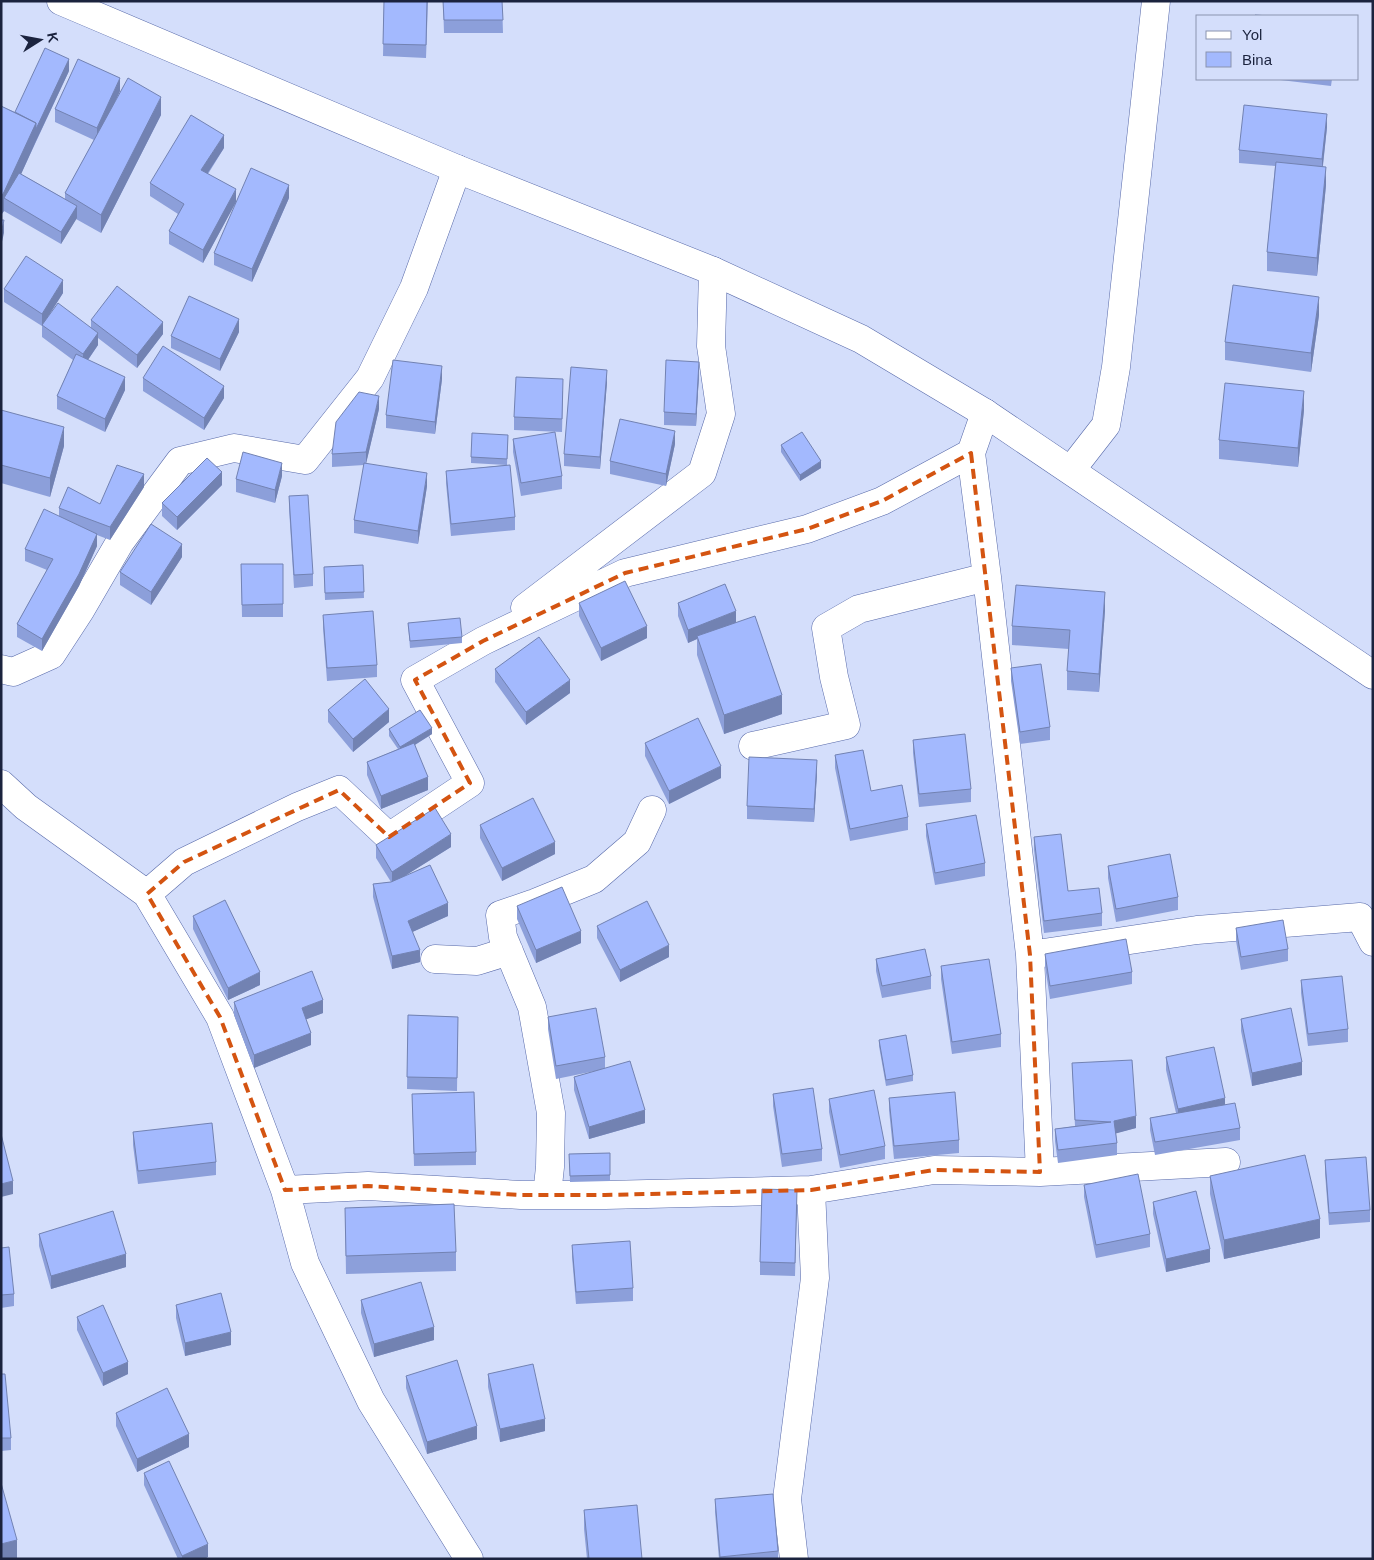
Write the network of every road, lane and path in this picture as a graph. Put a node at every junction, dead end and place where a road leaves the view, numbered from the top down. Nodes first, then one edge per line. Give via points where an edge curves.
1 (61, 1) edge
2 (1156, 1) edge
3 (457, 169) junction
4 (713, 271) junction
5 (985, 413) junction
6 (971, 454) junction
7 (1071, 470) junction
8 (988, 576) junction
9 (483, 641) junction
10 (1, 669) edge
11 (1373, 674) edge
12 (753, 746) dead end
13 (1, 784) edge
14 (652, 810) dead end
15 (147, 894) junction
16 (1373, 942) edge
17 (509, 951) junction
18 (1030, 955) junction
19 (435, 958) dead end
20 (1226, 1162) dead end
21 (1040, 1172) junction
22 (285, 1190) junction
23 (811, 1190) junction
24 (547, 1195) junction
25 (469, 1559) edge
26 (794, 1559) edge

1 - 3 street
2 - 7 street via 1116,367 1106,425
3 - 4 street
3 - 10 street via 414,288 370,378 306,460 234,448 180,460 120,542 51,655 13,672
4 - 5 street via 861,339
4 - 9 street via 711,346 721,414 702,473
5 - 6 street
5 - 7 street
6 - 8 street
6 - 9 street via 882,502 807,529 625,573
7 - 11 street
8 - 12 street via 859,609 826,628 846,725
8 - 18 street
9 - 15 street via 415,680 470,783 389,837 338,790 184,862
13 - 15 street via 26,807
14 - 17 street via 636,842 594,879 500,915
15 - 22 street via 220,1017
16 - 18 street via 1360,917 1197,930
17 - 19 street via 477,961
17 - 24 street via 532,1007 551,1113
18 - 21 street
20 - 21 street
21 - 23 street via 934,1170
22 - 24 street via 368,1186
22 - 25 street via 305,1263 370,1401
23 - 24 street
23 - 26 street via 815,1278 787,1499

